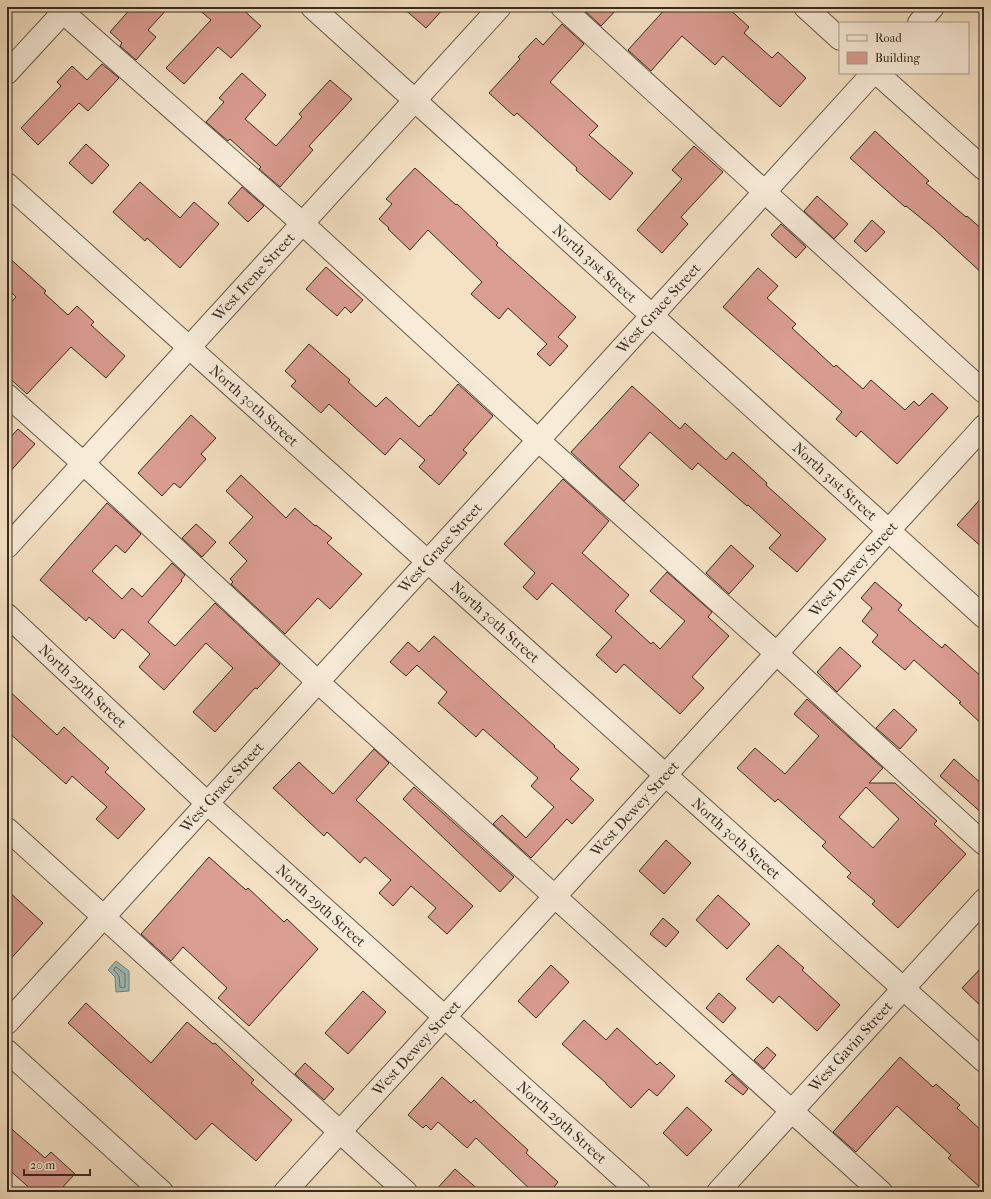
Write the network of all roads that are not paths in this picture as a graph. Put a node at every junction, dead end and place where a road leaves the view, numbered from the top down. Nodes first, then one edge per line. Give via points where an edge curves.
1 (312, 7) edge
2 (500, 7) edge
3 (562, 7) edge
4 (805, 7) edge
5 (933, 7) edge
6 (63, 9) edge
7 (920, 22) edge
8 (839, 38) edge
9 (7, 73) edge
10 (872, 74) edge
11 (878, 74) edge
12 (415, 100) junction
13 (984, 169) edge
14 (7, 184) edge
15 (765, 192) junction
16 (302, 223) junction
17 (652, 316) junction
18 (189, 347) junction
19 (984, 392) edge
20 (7, 395) edge
21 (984, 426) edge
22 (538, 440) junction
23 (83, 463) junction
24 (889, 530) junction
25 (7, 547) edge
26 (428, 561) junction
27 (7, 615) edge
28 (984, 617) edge
29 (776, 653) junction
30 (318, 682) junction
31 (665, 775) junction
32 (207, 803) junction
33 (7, 829) edge
34 (984, 844) edge
35 (554, 897) junction
36 (984, 900) edge
37 (104, 916) junction
38 (903, 989) junction
39 (445, 1017) junction
40 (7, 1023) edge
41 (7, 1051) edge
42 (984, 1061) edge
43 (792, 1111) junction
44 (340, 1133) junction
45 (162, 1192) edge
46 (286, 1192) edge
47 (406, 1192) edge
48 (639, 1192) edge
49 (718, 1192) edge
50 (881, 1192) edge

1 - 12 street, North 31st Street
2 - 12 street, West Irene Street
3 - 15 street
4 - 8 street
5 - 7 street
6 - 9 street
6 - 16 street
10 - 15 street, West Grace Street
11 - 13 street
12 - 16 street, West Irene Street
12 - 17 street, North 31st Street
14 - 18 street, North 30th Street
15 - 17 street, West Grace Street
15 - 19 street
16 - 18 street, West Irene Street
16 - 22 street
17 - 22 street, West Grace Street
17 - 24 street, North 31st Street
18 - 23 street, West Irene Street
18 - 26 street, North 30th Street
20 - 23 street
21 - 24 street, West Dewey Street
22 - 26 street, West Grace Street
22 - 29 street
23 - 25 street, West Irene Street
23 - 30 street
24 - 28 street, North 31st Street
24 - 29 street, West Dewey Street
26 - 30 street, West Grace Street
26 - 31 street, North 30th Street
27 - 32 street, North 29th Street
29 - 31 street, West Dewey Street
29 - 34 street
30 - 32 street, West Grace Street
30 - 35 street
31 - 35 street, West Dewey Street
31 - 38 street, North 30th Street
32 - 37 street, West Grace Street
32 - 39 street, North 29th Street
33 - 37 street
35 - 39 street, West Dewey Street
35 - 43 street
36 - 38 street, West Gavin Street
37 - 40 street, West Grace Street
37 - 44 street
38 - 42 street, North 30th Street
38 - 43 street, West Gavin Street
39 - 44 street, West Dewey Street
39 - 48 street, North 29th Street
41 - 45 street
43 - 49 street, West Gavin Street
43 - 50 street
44 - 46 street, West Dewey Street
44 - 47 street

